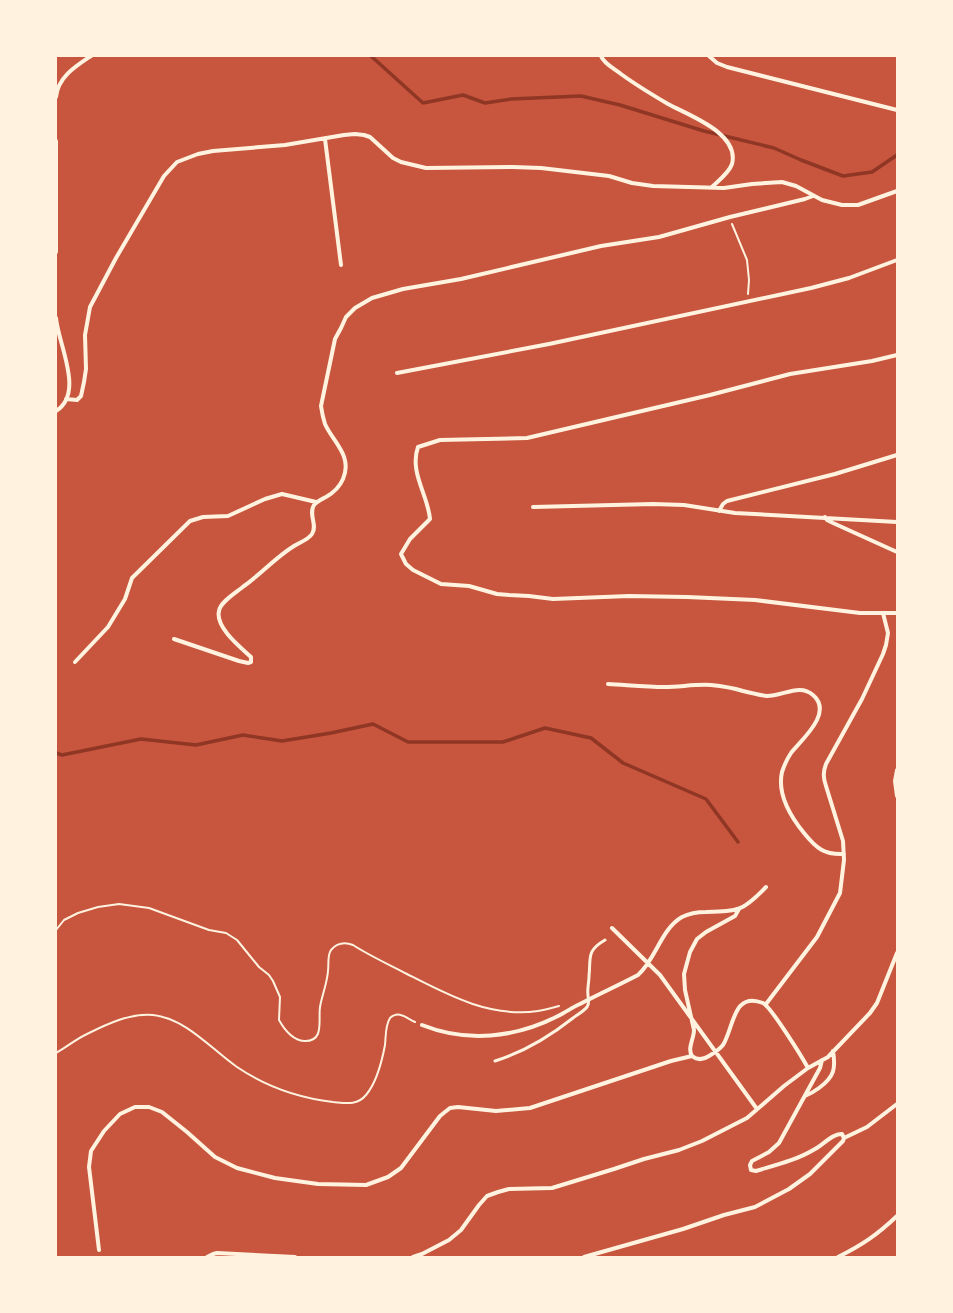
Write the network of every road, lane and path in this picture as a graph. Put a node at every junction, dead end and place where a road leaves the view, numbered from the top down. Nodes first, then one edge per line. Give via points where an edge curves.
1 (91, 56) edge
2 (601, 56) edge
3 (709, 56) edge
4 (56, 97) edge
5 (897, 110) edge
6 (326, 139) junction
7 (56, 141) edge
8 (712, 188) junction
9 (897, 191) edge
10 (813, 196) junction
11 (730, 217) junction
12 (56, 252) edge
13 (897, 260) edge
14 (341, 265) dead end
15 (748, 301) junction
16 (56, 318) edge
17 (897, 355) edge
18 (397, 373) dead end
19 (66, 399) junction
20 (56, 411) edge
21 (897, 455) edge
22 (316, 502) junction
23 (533, 507) dead end
24 (719, 511) junction
25 (825, 517) junction
26 (897, 522) edge
27 (897, 552) edge
28 (883, 613) junction
29 (897, 613) edge
30 (174, 639) dead end
31 (75, 662) dead end
32 (608, 684) dead end
33 (897, 770) edge
34 (897, 796) edge
35 (844, 854) junction
36 (766, 887) dead end
37 (739, 909) junction
38 (612, 928) dead end
39 (56, 930) edge
40 (605, 940) dead end
41 (897, 953) edge
42 (648, 963) junction
43 (589, 999) junction
44 (766, 1004) junction
45 (560, 1006) dead end
46 (692, 1019) junction
47 (422, 1025) joint
48 (833, 1051) junction
49 (56, 1052) edge
50 (716, 1052) junction
51 (692, 1056) junction
52 (822, 1060) junction
53 (495, 1061) dead end
54 (808, 1068) junction
55 (805, 1096) junction
56 (897, 1104) edge
57 (757, 1109) junction
58 (844, 1138) junction
59 (897, 1216) edge
60 (99, 1250) dead end
61 (208, 1257) edge
62 (295, 1257) edge
63 (413, 1257) edge
64 (584, 1257) edge
65 (838, 1257) edge

1 - 4 street via 60,83
2 - 8 street via 607,64 637,86 700,119 728,142 732,151 732,164
3 - 5 street via 717,64 727,67
6 - 8 street via 344,135 364,135 370,137 393,158 412,166 426,168 541,168 609,176 653,186
6 - 14 street
6 - 19 street via 285,146 213,151 177,162 171,167 116,258 90,307 82,393 77,400
7 - 12 street
8 - 10 street via 782,182 796,186
9 - 10 street via 858,205 842,205
10 - 11 street
11 - 15 path via 747,260
11 - 22 street via 659,237 601,246 461,279 403,289 362,303 346,318 336,339 321,406 326,425 344,456 343,479 335,490
13 - 15 street via 849,278
15 - 18 street via 549,344
16 - 19 street via 69,373
17 - 28 street via 790,374 527,438 440,440 418,447 415,468 429,509 430,520 410,539 401,554 413,570 441,584 469,586 498,594 553,599 687,596
19 - 20 street
21 - 24 street via 835,474 727,501
22 - 30 street via 311,512 314,529 311,535 289,549 235,593 218,611 224,630 252,662 239,661
22 - 31 street via 282,494 228,516 203,517 190,522 132,578 125,599 108,627
23 - 24 street via 652,504 684,505
24 - 25 street
25 - 26 street
25 - 27 street
28 - 29 street
28 - 35 street via 888,633 883,654 823,772 842,832
32 - 35 street via 667,687 711,685 768,696 801,689 812,693 818,701 819,716 786,761 781,786 789,813 814,845 827,852
33 - 34 street
35 - 44 street via 840,893 817,937
36 - 37 street via 752,902
37 - 42 street via 693,913 682,917 672,925
37 - 46 street via 736,916 697,939 690,952 684,974
38 - 42 street
39 - 45 path via 64,920 78,913 119,904 149,908 209,930 226,933 237,940 269,975 280,997 279,1020 289,1033 302,1041 315,1038 320,1030 320,1008 327,982 329,954 335,946 344,943 353,945 450,996 475,1006 522,1012
40 - 43 lane via 596,947 589,958
41 - 48 street via 877,1003
42 - 43 street via 638,975
42 - 46 street via 660,975
43 - 47 street via 542,1023 486,1037 456,1035
43 - 53 lane via 586,1009 545,1038 518,1053
44 - 50 street via 755,1000 744,1002 737,1010 726,1039
44 - 54 street
46 - 50 street
46 - 51 street
47 - 49 path via 402,1014 390,1018 382,1059 374,1082 366,1096 353,1103 325,1101 271,1085 236,1066 173,1020 155,1016 137,1015 120,1020 86,1034
48 - 52 street
48 - 55 street via 835,1064 830,1079
50 - 51 street via 705,1059 696,1059
50 - 57 street
51 - 60 street via 530,1108 496,1111 450,1108 440,1116 401,1168 388,1177 366,1184 318,1184 275,1178 237,1168 215,1157 162,1112 149,1107 135,1107 120,1114 104,1131 91,1151 89,1167
52 - 54 street
52 - 55 street
54 - 57 street
55 - 58 street via 779,1143 752,1161 751,1170 756,1171 798,1158 836,1135 842,1134
56 - 58 street via 867,1126
57 - 63 street via 747,1118 679,1150 552,1188 509,1189 487,1196 461,1230 449,1240
58 - 64 street via 810,1174 789,1189 755,1207
59 - 65 street via 879,1233
61 - 62 street via 217,1253

